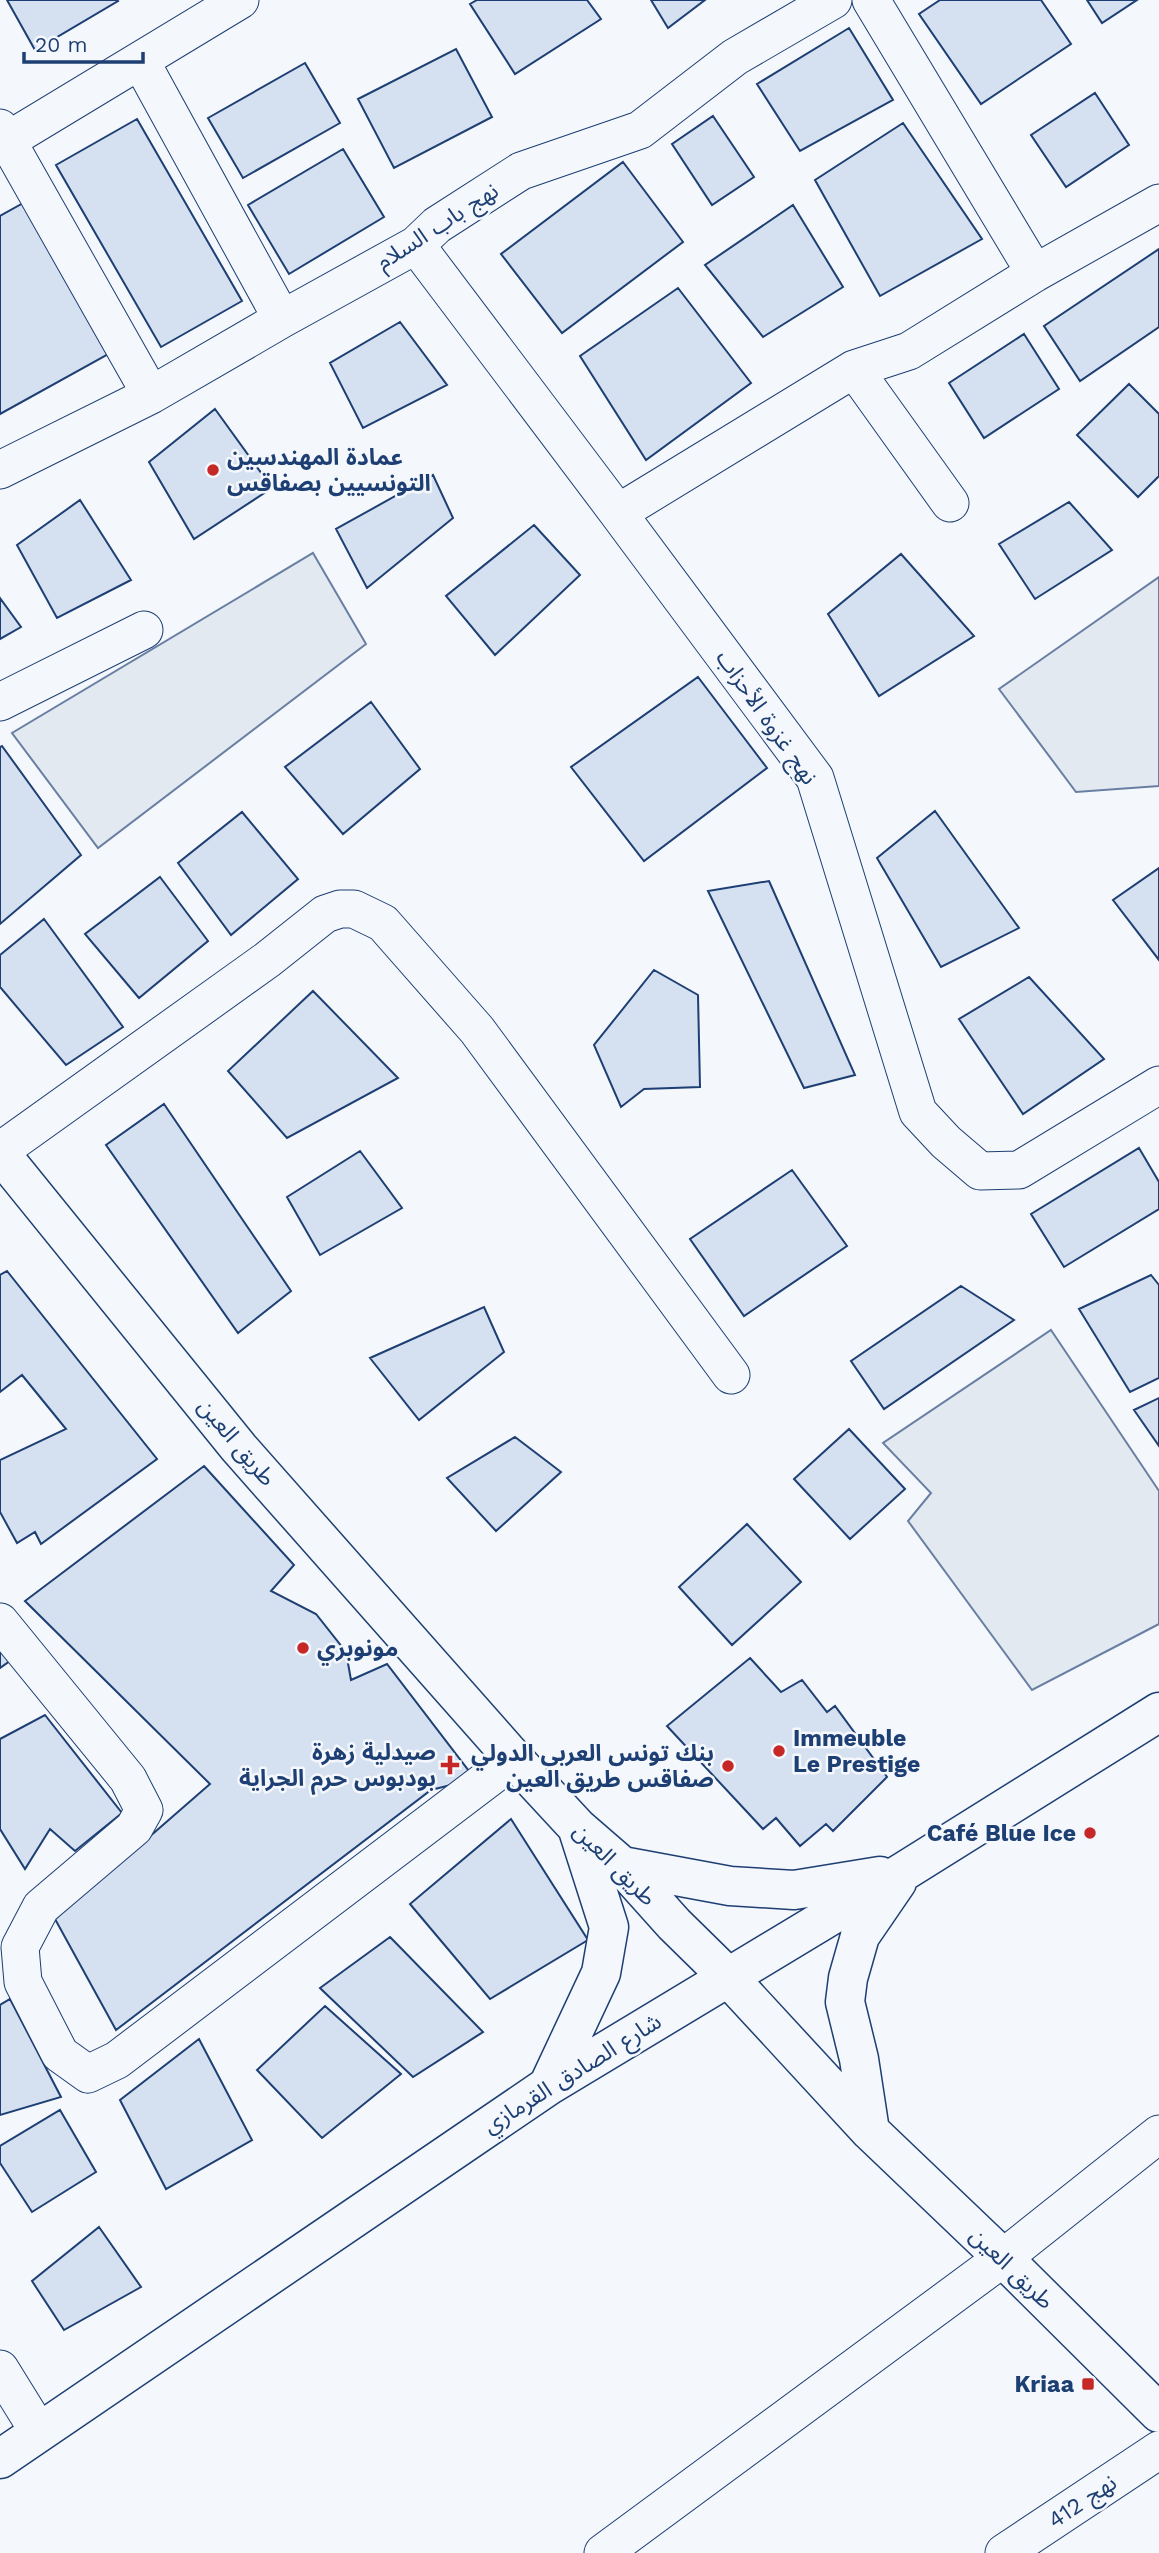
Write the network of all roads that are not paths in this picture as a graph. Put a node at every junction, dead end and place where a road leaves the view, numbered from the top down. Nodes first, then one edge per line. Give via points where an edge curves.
1 (240, 0) edge
2 (833, 0) edge
3 (871, 0) edge
4 (141, 62) junction
5 (2, 138) edge
6 (1159, 203) edge
7 (416, 245) junction
8 (1034, 272) junction
9 (282, 318) junction
10 (854, 369) junction
11 (151, 394) junction
12 (0, 470) edge
13 (950, 503) dead end
14 (618, 513) junction
15 (144, 630) dead end
16 (0, 702) edge
17 (1159, 1085) edge
18 (0, 1152) edge
19 (731, 1376) dead end
20 (0, 1622) edge
21 (1159, 1712) edge
22 (514, 1759) junction
23 (578, 1827) junction
24 (622, 1866) junction
25 (903, 1872) junction
26 (728, 1977) junction
27 (548, 2086) junction
28 (870, 2131) junction
29 (1159, 2134) edge
30 (1003, 2258) junction
31 (0, 2369) edge
32 (1159, 2413) edge
33 (40, 2432) junction
34 (1159, 2450) edge
35 (0, 2459) edge
36 (603, 2553) edge
37 (1004, 2553) edge

1 - 4 street
2 - 7 street, نهج باب السلام via 735,57 640,130 521,171 437,225
3 - 8 street
4 - 5 street
4 - 9 street
5 - 11 street
6 - 8 street
7 - 9 street, نهج باب السلام
7 - 14 street, نهج غزوة الأحزاب
8 - 10 street via 909,351
9 - 11 street, نهج باب السلام
10 - 13 street
10 - 14 street
11 - 12 street, نهج باب السلام
14 - 17 street, نهج غزوة الأحزاب via 815,778 918,1112 946,1142 981,1171 1019,1170
15 - 16 street
18 - 19 street via 325,914 354,909 383,923 477,1030
18 - 22 main road, طريق العين via 239,1448
20 - 22 street via 128,1779 144,1810 134,1828 41,1907 20,1947 23,1982 60,2054 88,2074 117,2060
21 - 25 main road, شارع الصادق القرمازي
22 - 23 main road, طريق العين
23 - 24 main road, طريق العين
23 - 27 main road via 609,1927 601,1973
24 - 25 main road via 730,1886 794,1890
24 - 26 main road, طريق العين
25 - 26 main road, شارع الصادق القرمازي
25 - 28 main road via 860,1936 848,1978 845,2002
26 - 27 main road, شارع الصادق القرمازي
26 - 28 main road, طريق العين
27 - 33 main road, شارع الصادق القرمازي
28 - 30 main road, طريق العين
29 - 30 street
30 - 32 main road, طريق العين
30 - 36 street
31 - 33 street
33 - 35 main road, شارع الصادق القرمازي
34 - 37 street, نهج 412

